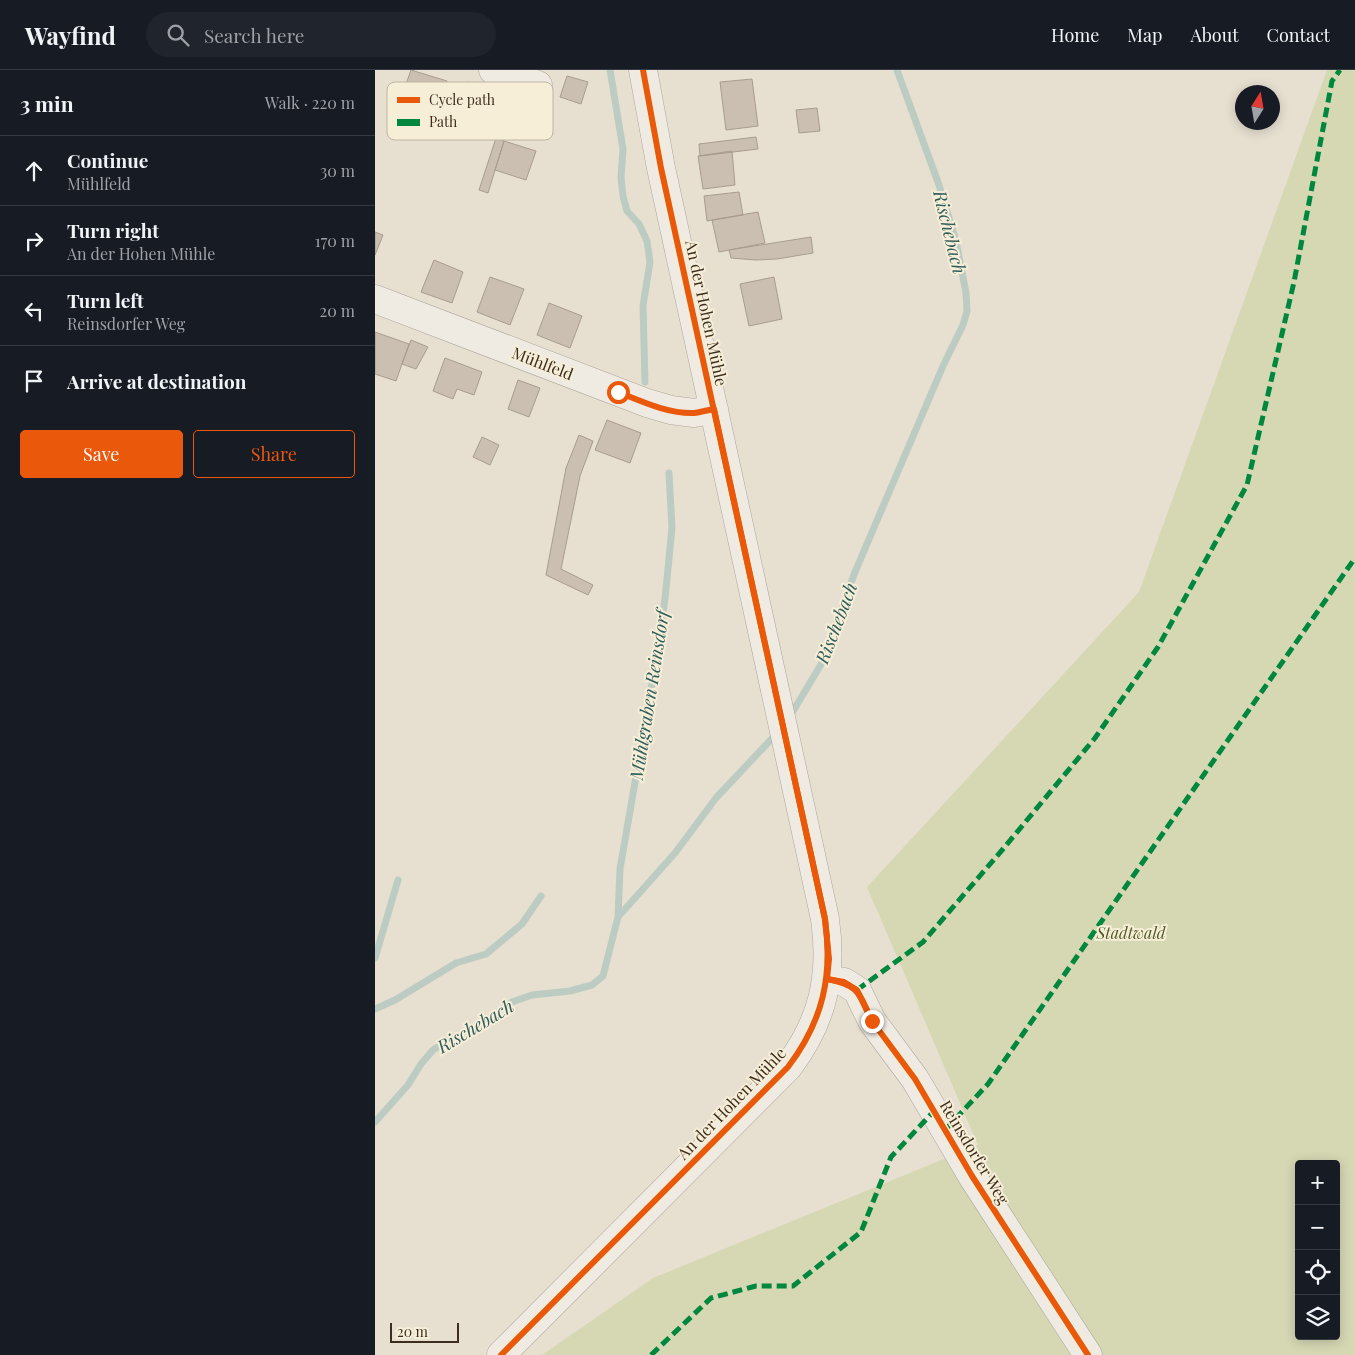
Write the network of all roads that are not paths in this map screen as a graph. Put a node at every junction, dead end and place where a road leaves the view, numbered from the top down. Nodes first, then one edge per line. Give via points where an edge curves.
1 (493, 70) edge
2 (643, 70) edge
3 (529, 82) edge
4 (375, 299) edge
5 (714, 409) junction
6 (827, 979) junction
7 (501, 1355) edge
8 (1088, 1355) edge

1 - 3 street
2 - 5 street, An der Hohen Mühle
4 - 5 street, Mühlfeld via 647,404 694,413
5 - 6 street, An der Hohen Mühle via 825,919 829,959
6 - 7 street, An der Hohen Mühle via 810,1034 788,1067
6 - 8 street, Reinsdorfer Weg via 844,982 857,990 872,1021 915,1079 972,1176

